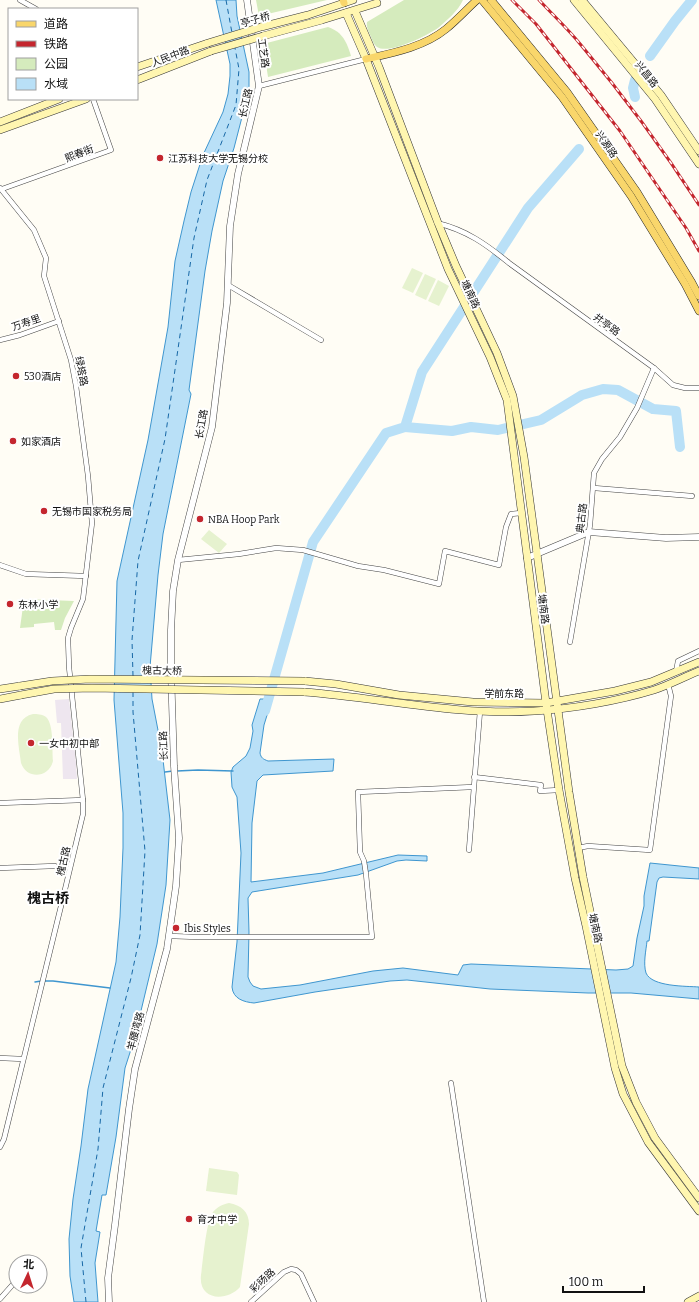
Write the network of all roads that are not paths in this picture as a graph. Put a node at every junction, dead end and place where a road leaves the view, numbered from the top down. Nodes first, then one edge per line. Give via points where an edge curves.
1 (20, 0) edge
2 (247, 0) edge
3 (353, 0) edge
4 (477, 0) edge
5 (482, 0) edge
6 (491, 0) edge
7 (574, 0) edge
8 (582, 0) edge
9 (344, 2) edge
10 (377, 3) dead end
11 (34, 8) edge
12 (355, 10) junction
13 (346, 13) junction
14 (209, 47) junction
15 (375, 57) junction
16 (366, 59) junction
17 (138, 67) edge
18 (138, 80) edge
19 (259, 86) junction
20 (56, 100) edge
21 (83, 100) edge
22 (93, 100) edge
23 (0, 122) edge
24 (0, 130) edge
25 (699, 151) edge
26 (699, 164) edge
27 (1, 189) edge
28 (429, 222) junction
29 (438, 223) junction
30 (228, 285) junction
31 (699, 296) edge
32 (699, 311) edge
33 (58, 321) junction
34 (0, 340) edge
35 (321, 340) dead end
36 (654, 368) junction
37 (699, 388) edge
38 (511, 406) junction
39 (594, 488) junction
40 (692, 496) dead end
41 (521, 513) junction
42 (589, 532) junction
43 (699, 537) edge
44 (537, 554) junction
45 (527, 558) junction
46 (178, 560) junction
47 (0, 565) edge
48 (86, 576) junction
49 (570, 642) dead end
50 (699, 651) edge
51 (699, 662) edge
52 (699, 671) edge
53 (676, 672) junction
54 (305, 682) joint
55 (668, 684) junction
56 (0, 689) edge
57 (304, 692) joint
58 (0, 699) edge
59 (546, 703) junction
60 (557, 709) junction
61 (547, 710) junction
62 (480, 711) junction
63 (174, 766) joint
64 (474, 777) junction
65 (473, 787) junction
66 (559, 790) junction
67 (83, 800) junction
68 (0, 803) edge
69 (578, 848) junction
70 (469, 850) dead end
71 (55, 866) dead end
72 (0, 868) edge
73 (169, 936) junction
74 (0, 1058) edge
75 (24, 1059) junction
76 (451, 1083) dead end
77 (0, 1147) edge
78 (699, 1198) edge
79 (699, 1211) edge
80 (8, 1290) edge
81 (699, 1296) edge
82 (0, 1299) edge
83 (109, 1302) edge
84 (251, 1302) edge
85 (314, 1302) edge
86 (484, 1302) edge
87 (688, 1302) edge

1 - 11 street
2 - 19 street, 工艺路
3 - 9 main road, 亭子桥
4 - 15 main road via 445,30 428,41
5 - 32 main road, 兴源路 via 562,97 627,189
6 - 31 main road, 兴源路 via 567,92 641,198
7 - 26 main road, 兴昌路 via 655,99
8 - 25 main road, 兴昌路 via 661,95
9 - 14 main road, 亭子桥, bridge via 308,15 261,27
10 - 12 main road
12 - 13 main road
12 - 15 main road, 塘南路
13 - 14 main road, bridge via 263,36
13 - 16 main road, 塘南路
14 - 17 main road
14 - 18 main road, 人民中路
15 - 16 main road
15 - 29 main road, 塘南路
16 - 19 street
16 - 28 main road, 塘南路
19 - 30 street, 长江路 via 238,174 230,226
20 - 23 main road
21 - 24 main road
22 - 27 street, 熙春街 via 111,150
27 - 33 street, 绿塔路 via 34,230 46,258 44,276
28 - 29 street, 井亭路
28 - 38 main road, 塘南路
29 - 36 street, 井亭路 via 464,231 493,250
29 - 38 main road, 塘南路 via 497,353 513,396
30 - 35 street
30 - 46 street, 长江路 via 212,427
33 - 34 street, 万寿里
33 - 48 street, 绿塔路 via 71,360 88,476 92,523
36 - 37 street, 井亭路 via 673,385
36 - 39 street, 典古路 via 637,408 594,474
38 - 41 main road, 塘南路
38 - 44 main road, 塘南路 via 521,446
39 - 40 street
39 - 42 street, 典古路
41 - 45 main road, 塘南路
41 - 46 street via 511,514 506,527 500,565 445,551 439,584 358,566 303,550 276,548
42 - 43 street via 666,538
42 - 44 street
42 - 49 street, 典古路
44 - 45 street
44 - 60 main road, 塘南路
45 - 59 main road, 塘南路
46 - 63 street, 长江路 via 171,630
47 - 48 street via 26,574
48 - 67 street, 槐古路 via 83,599 68,638
50 - 53 street via 678,661
51 - 53 main road, 学前东路
52 - 55 main road, 学前东路
53 - 59 main road, 学前东路 via 651,682 615,691
54 - 56 main road, 槐古大桥, bridge via 90,679 52,681
54 - 59 main road, 学前东路 via 480,703
55 - 60 main road, 学前东路 via 616,700
55 - 69 street via 671,696 650,850 588,846
57 - 58 main road, 槐古大桥, bridge via 92,688 54,689
57 - 62 main road, 学前东路
59 - 61 main road, 塘南路
60 - 61 main road, 学前东路
60 - 69 main road, 塘南路
61 - 62 main road, 学前东路
61 - 66 main road, 塘南路
62 - 64 street
63 - 73 street, 羊腰湾路 via 179,838
64 - 65 street
64 - 66 street via 541,785 540,791
65 - 70 street
65 - 73 street via 358,792 360,852 366,874 372,937
66 - 79 main road, 塘南路 via 575,878 615,1068 623,1094 648,1142
67 - 68 street
67 - 75 street, 槐古路 via 83,814
69 - 78 main road, 塘南路 via 622,1066 636,1102 655,1138
71 - 72 street
73 - 83 street, 羊腰湾路 via 135,1069 108,1278
74 - 75 street
75 - 77 street, 槐古路
76 - 86 street
80 - 82 street
81 - 87 main road
84 - 85 street, 彩旸路 via 284,1272 291,1269 301,1274

